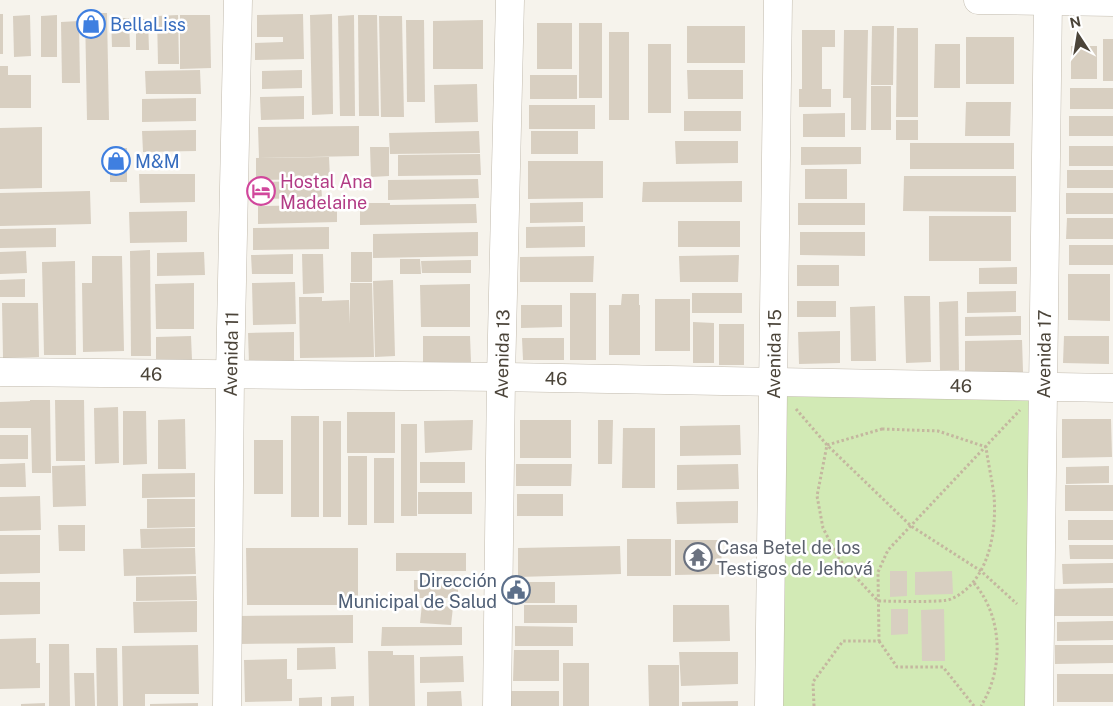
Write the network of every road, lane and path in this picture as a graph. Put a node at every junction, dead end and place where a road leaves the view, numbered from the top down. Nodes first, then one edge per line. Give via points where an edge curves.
1 (238, 0) edge
2 (510, 0) edge
3 (778, 0) edge
4 (978, 0) edge
5 (1048, 1) edge
6 (1113, 2) edge
7 (0, 372) edge
8 (230, 375) junction
9 (500, 377) junction
10 (773, 382) junction
11 (1043, 386) junction
12 (1113, 388) edge
13 (827, 445) junction
14 (986, 447) junction
15 (911, 526) junction
16 (982, 571) junction
17 (974, 583) junction
18 (878, 601) junction
19 (1040, 624) junction
20 (879, 641) junction
21 (227, 706) edge
22 (497, 706) edge
23 (769, 706) edge
24 (814, 706) edge
25 (974, 706) edge
26 (981, 706) edge
27 (1038, 706) edge

1 - 8 street, Avenida 11
2 - 9 street, Avenida 13
3 - 10 street, Avenida 15
4 - 5 street
5 - 6 street
5 - 11 street, Avenida 17
7 - 8 street, 46
8 - 9 street, 46
8 - 21 street, Avenida 11
9 - 10 street, 46
9 - 22 street, Avenida 13
10 - 11 street, 46
10 - 13 path
10 - 23 street, Avenida 15
11 - 12 street, 46
11 - 14 path
11 - 19 street, Avenida 17
13 - 14 path via 882,429 938,431
13 - 15 path
13 - 18 path via 817,496 824,528 839,559
14 - 15 path
14 - 16 path via 994,497 993,532
15 - 16 path
15 - 18 path via 888,550 878,572
16 - 17 path
16 - 19 path
17 - 18 path via 950,600
17 - 26 path via 995,624 998,658 990,692
18 - 20 path
19 - 27 street, Avenida 17
20 - 24 path via 843,641 812,682
20 - 25 path via 897,668 943,667

